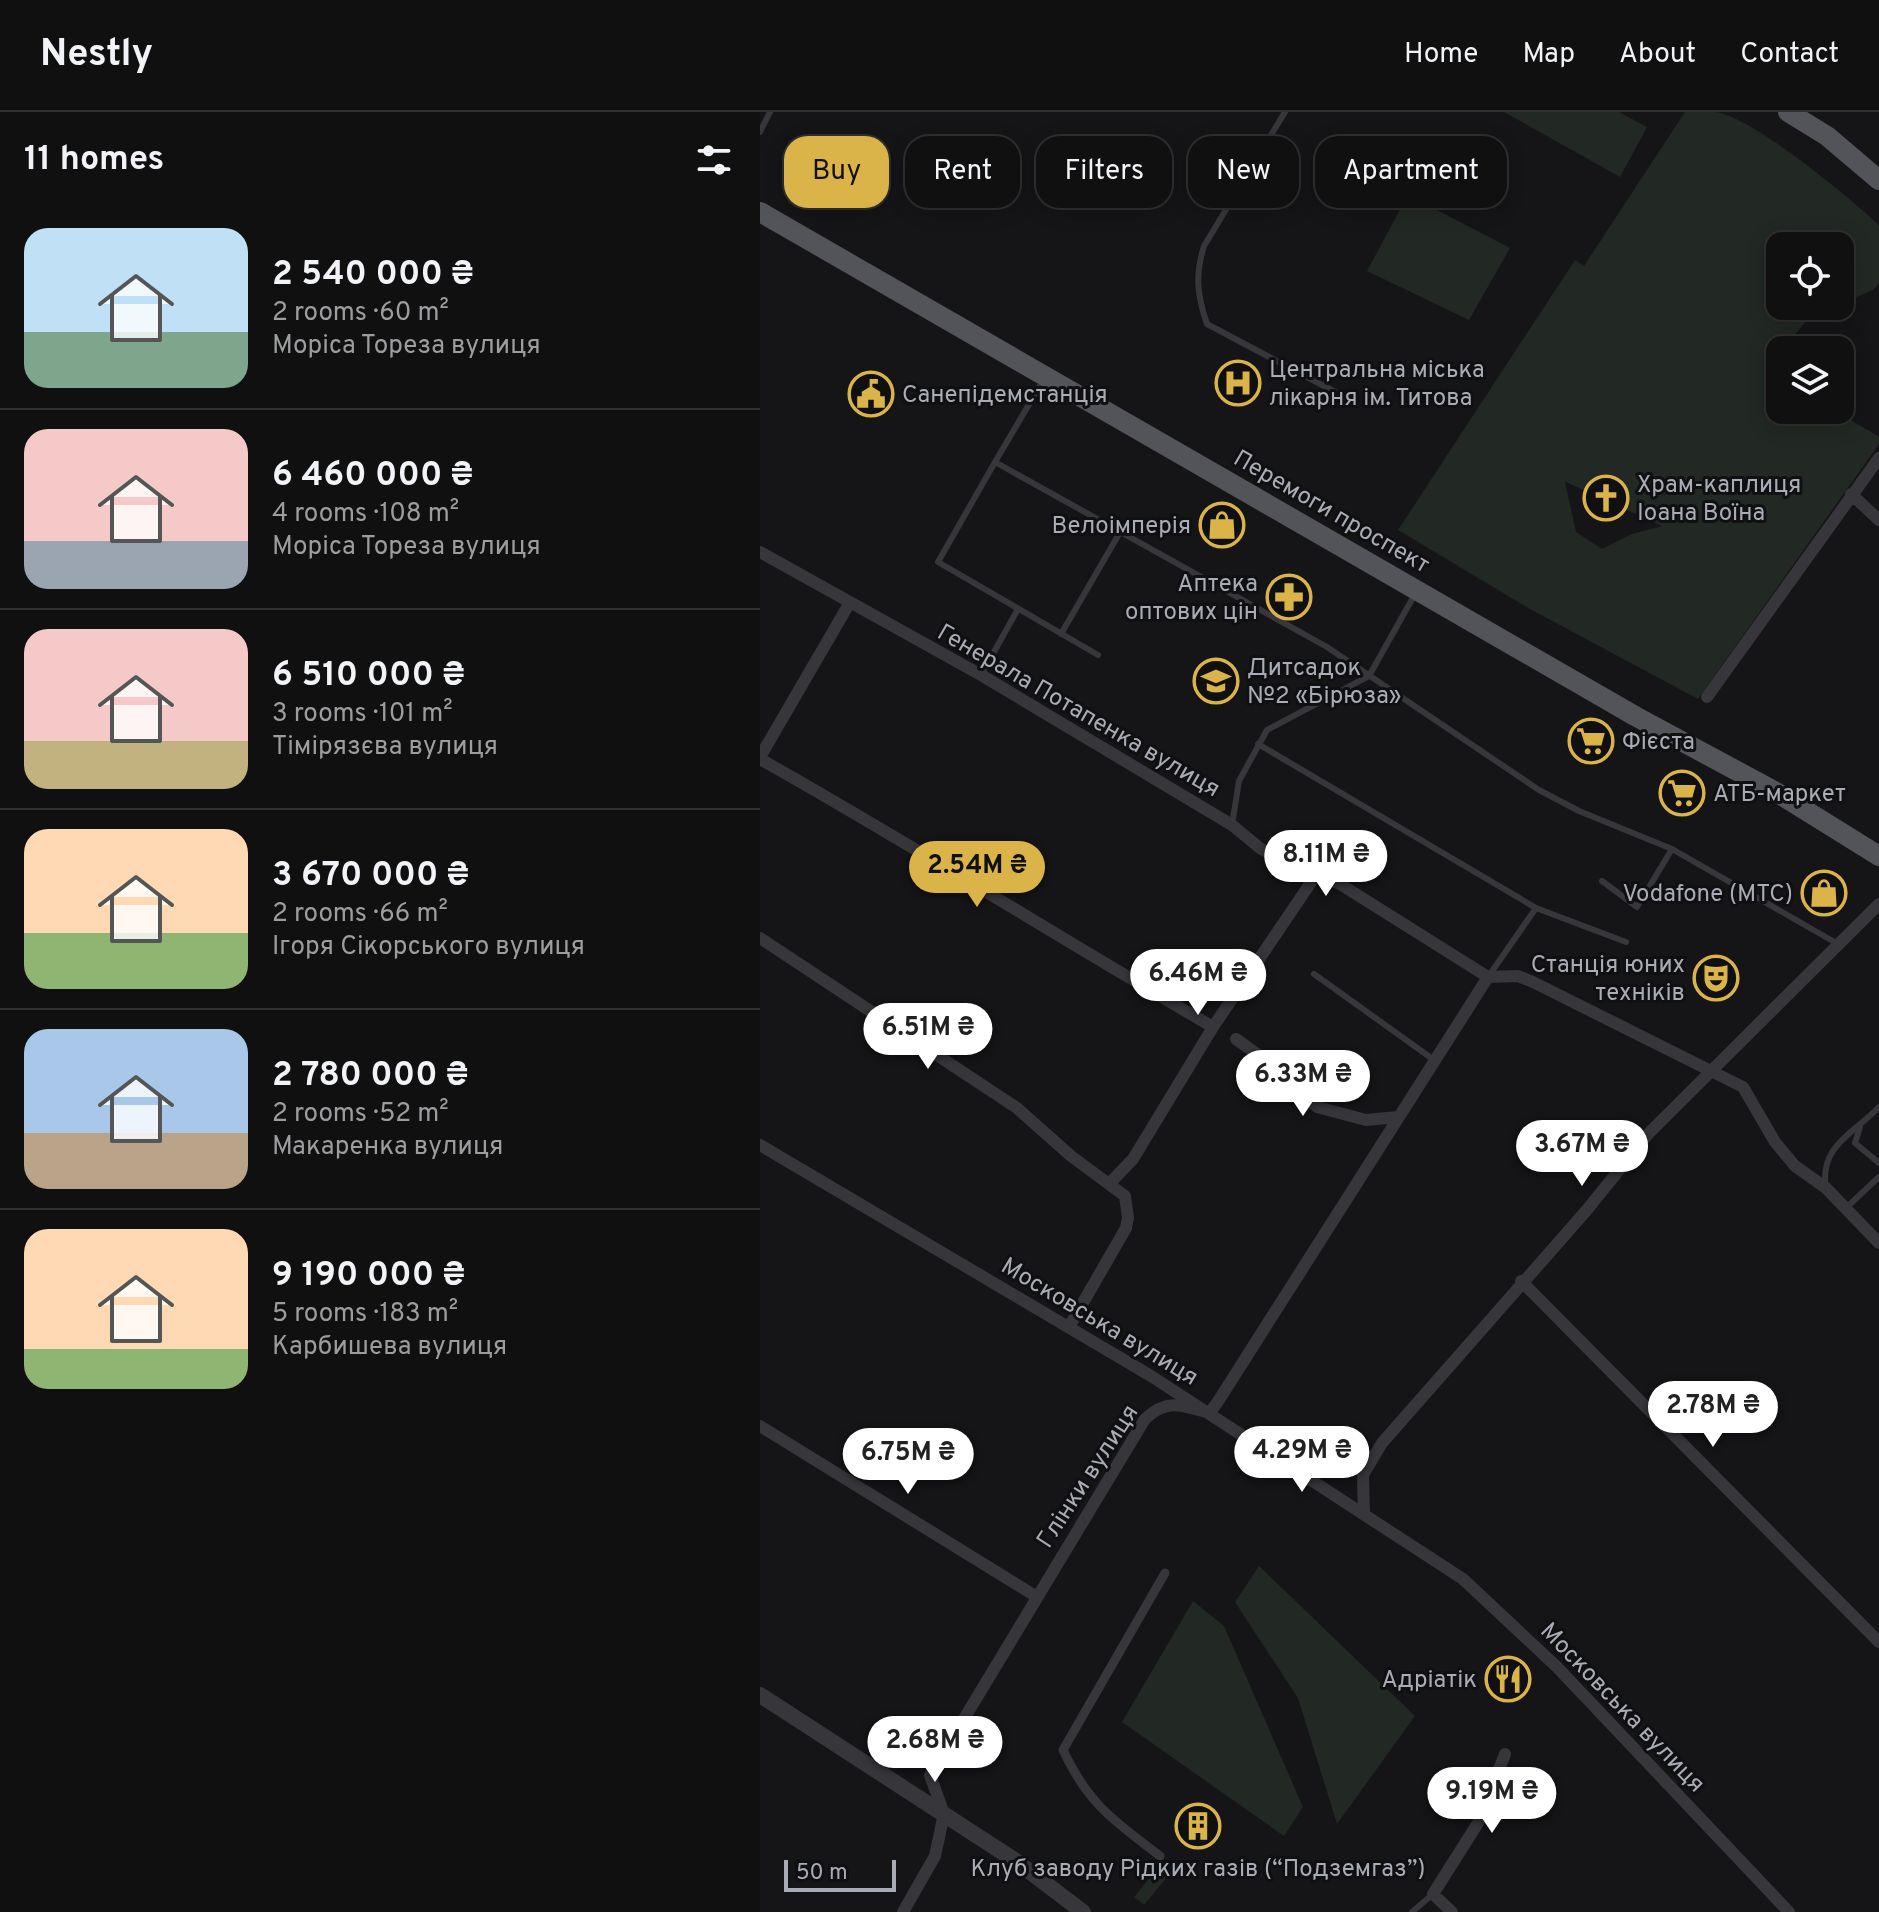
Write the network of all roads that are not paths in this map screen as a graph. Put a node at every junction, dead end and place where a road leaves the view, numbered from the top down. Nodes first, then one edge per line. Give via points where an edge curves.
1 (770, 112) edge
2 (1285, 112) edge
3 (1791, 113) edge
4 (760, 132) edge
5 (1879, 180) edge
6 (760, 212) edge
7 (1045, 377) junction
8 (1354, 402) dead end
9 (1879, 458) edge
10 (995, 462) junction
11 (1851, 494) junction
12 (1879, 520) edge
13 (1119, 534) junction
14 (760, 552) edge
15 (1417, 590) junction
16 (849, 604) junction
17 (1018, 609) junction
18 (1061, 634) junction
19 (1098, 655) dead end
20 (981, 675) junction
21 (1369, 676) junction
22 (1707, 697) dead end
23 (1258, 744) junction
24 (760, 758) edge
25 (1232, 825) junction
26 (1672, 849) junction
27 (1879, 856) edge
28 (1316, 875) junction
29 (1602, 881) dead end
30 (1879, 904) edge
31 (1536, 908) junction
32 (760, 938) edge
33 (1626, 942) dead end
34 (1838, 944) junction
35 (1314, 974) dead end
36 (1488, 977) junction
37 (1213, 1027) junction
38 (1236, 1039) dead end
39 (1434, 1060) junction
40 (1710, 1073) junction
41 (1879, 1107) edge
42 (1398, 1117) junction
43 (1860, 1127) junction
44 (760, 1145) edge
45 (1879, 1163) edge
46 (1879, 1177) edge
47 (1110, 1183) junction
48 (1826, 1188) junction
49 (1846, 1208) junction
50 (1879, 1243) edge
51 (1521, 1281) junction
52 (1069, 1327) junction
53 (1209, 1413) junction
54 (760, 1426) edge
55 (1364, 1514) junction
56 (1165, 1573) dead end
57 (1037, 1597) junction
58 (1879, 1642) edge
59 (760, 1695) edge
60 (1505, 1754) dead end
61 (944, 1814) junction
62 (1160, 1856) dead end
63 (1433, 1894) junction
64 (903, 1912) edge
65 (1083, 1912) edge
66 (1412, 1912) edge
67 (1452, 1912) edge
68 (1789, 1912) edge

1 - 4 lane
2 - 8 lane via 1204,246 1197,296 1207,324
3 - 5 main road
6 - 7 main road, Перемоги проспект
7 - 10 lane
7 - 15 main road, Перемоги проспект
9 - 11 street
10 - 13 lane
10 - 17 lane via 938,562
11 - 12 street
11 - 22 street
13 - 18 lane
13 - 21 lane via 1327,647
14 - 16 street, Генерала Потапенка вулиця
15 - 21 lane
15 - 27 main road, Перемоги проспект via 1776,792
16 - 20 street, Генерала Потапенка вулиця
16 - 24 street
17 - 18 lane
17 - 20 lane
18 - 19 lane
20 - 25 street, Генерала Потапенка вулиця
21 - 23 lane via 1267,730
21 - 26 lane via 1539,790
23 - 25 lane via 1239,781
23 - 31 lane
24 - 37 street
25 - 28 street, Генерала Потапенка вулиця via 1261,849
26 - 29 lane via 1637,907
26 - 34 lane
28 - 36 street, Генерала Потапенка вулиця via 1340,884
28 - 37 street
30 - 34 street
31 - 33 lane
31 - 36 lane
32 - 47 street via 1017,1108
34 - 40 street
35 - 39 lane
36 - 39 street
36 - 40 street, Генерала Потапенка вулиця via 1518,976 1533,982
37 - 47 street via 1133,1159
38 - 42 street via 1289,1077 1317,1107 1366,1120
39 - 42 street
40 - 48 street, Генерала Потапенка вулиця via 1743,1087 1775,1142 1795,1166
40 - 51 street via 1649,1133
41 - 43 lane
42 - 53 street
43 - 45 lane via 1855,1143
43 - 48 lane via 1837,1144 1824,1163
44 - 52 street, Московська вулиця
46 - 49 lane
47 - 52 street via 1125,1196 1126,1228
48 - 49 street, Генерала Потапенка вулиця
49 - 50 street, Генерала Потапенка вулиця
51 - 55 street via 1382,1443 1363,1475
51 - 58 street
52 - 53 street, Московська вулиця
53 - 55 street, Московська вулиця
53 - 57 street, Глінки вулиця via 1173,1403 1145,1419
54 - 57 street
55 - 68 street, Московська вулиця via 1463,1579 1558,1668
56 - 62 street via 1063,1750 1080,1787
57 - 61 street, Глінки вулиця via 930,1775
59 - 61 street
60 - 63 street via 1478,1823
61 - 64 street via 935,1856
61 - 65 street
63 - 66 lane
63 - 67 street

